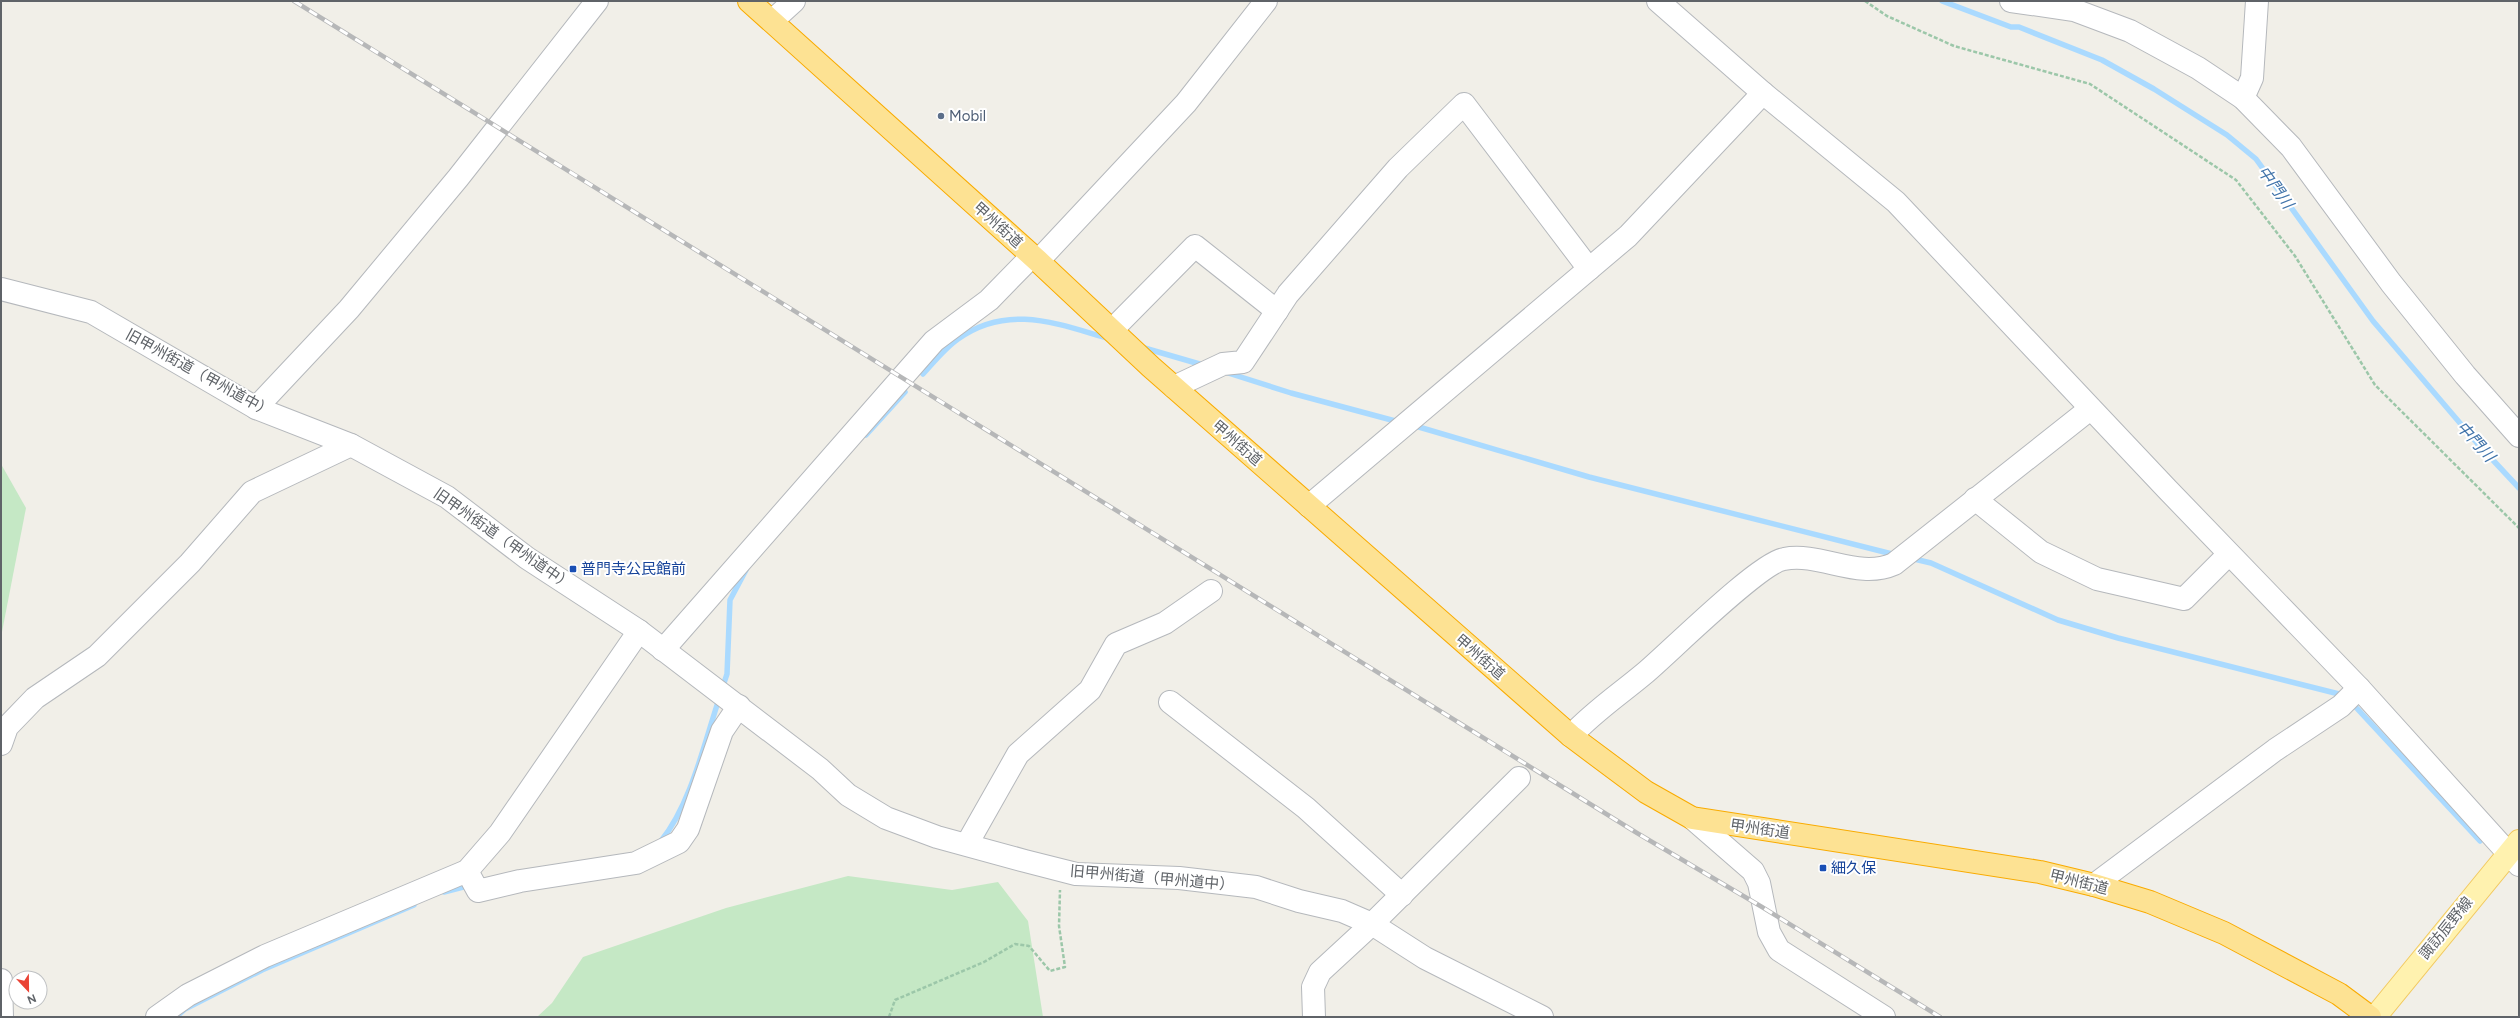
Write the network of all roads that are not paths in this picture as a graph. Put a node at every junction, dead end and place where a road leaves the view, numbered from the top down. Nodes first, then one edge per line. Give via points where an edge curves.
1 (597, 1) edge
2 (749, 1) edge
3 (794, 1) edge
4 (1266, 1) edge
5 (1658, 1) edge
6 (2011, 1) edge
7 (2257, 1) edge
8 (772, 21) junction
9 (1763, 93) junction
10 (2243, 98) junction
11 (1035, 259) junction
12 (1589, 269) junction
13 (1, 289) edge
14 (1277, 311) junction
15 (1112, 330) junction
16 (1174, 387) junction
17 (256, 408) junction
18 (2090, 409) junction
19 (2519, 436) edge
20 (351, 445) junction
21 (1975, 499) junction
22 (1309, 506) junction
23 (2229, 554) junction
24 (1211, 591) dead end
25 (639, 631) junction
26 (663, 650) junction
27 (2351, 695) junction
28 (1170, 702) dead end
29 (736, 703) junction
30 (1571, 736) junction
31 (1, 744) edge
32 (1519, 778) dead end
33 (1692, 818) junction
34 (967, 844) junction
35 (2515, 853) edge
36 (471, 878) junction
37 (2094, 885) junction
38 (1402, 895) junction
39 (1372, 924) junction
40 (1, 980) edge
41 (2, 1017) edge
42 (157, 1017) edge
43 (1314, 1017) edge
44 (1542, 1017) edge
45 (1884, 1017) edge
46 (2370, 1017) edge
47 (2375, 1017) edge

1 - 17 street via 458,178 349,309
2 - 8 highway, 甲州街道
3 - 8 street
4 - 11 street via 1186,103
5 - 9 street
6 - 10 street via 2074,10 2130,31 2198,68
7 - 10 street via 2252,78
8 - 11 highway, 甲州街道
9 - 12 street via 1628,236
9 - 18 street via 1896,202
10 - 19 street via 2291,147 2391,283 2465,375
11 - 15 highway, 甲州街道
11 - 26 street via 989,300 934,341
12 - 14 street via 1464,104 1398,168 1288,294
12 - 22 street
13 - 17 street, 旧甲州街道（甲州道中） via 91,312
14 - 15 street via 1195,246
14 - 16 street via 1243,362 1223,364
15 - 16 highway, 甲州街道
16 - 22 highway, 甲州街道
17 - 20 street, 旧甲州街道（甲州道中）
18 - 21 street
18 - 23 street
20 - 25 street, 旧甲州街道（甲州道中） via 447,497 527,558
20 - 31 street via 252,492 190,563 97,656 35,698 7,727
21 - 23 street via 2041,552 2090,575 2184,599
21 - 30 street via 1894,564 1882,569 1869,570 1798,558 1783,559 1758,573 1644,674 1587,719
22 - 30 highway, 甲州街道
23 - 27 street
24 - 34 street via 1165,623 1116,644 1090,690 1018,754
25 - 26 street, 旧甲州街道（甲州道中）
25 - 36 street
26 - 29 street, 旧甲州街道（甲州道中）
27 - 35 street
27 - 37 street
28 - 38 street via 1306,808
29 - 34 street, 旧甲州街道（甲州道中） via 848,794 880,814 937,837
29 - 36 street via 722,731 688,829 680,842 636,863 520,881
30 - 33 highway, 甲州街道 via 1646,792
32 - 38 street
33 - 37 highway, 甲州街道 via 2040,872
33 - 45 street via 1753,871 1759,883 1769,932 1779,950
34 - 39 street, 旧甲州街道（甲州道中） via 1076,874 1179,878 1256,887 1342,911
35 - 47 main road, 諏訪辰野線
36 - 42 street via 265,956 188,995
37 - 46 highway, 甲州街道 via 2150,902 2224,933 2339,994
38 - 39 street
39 - 43 street via 1320,972 1313,987
39 - 44 street, 旧甲州街道（甲州道中） via 1425,958
40 - 41 street

